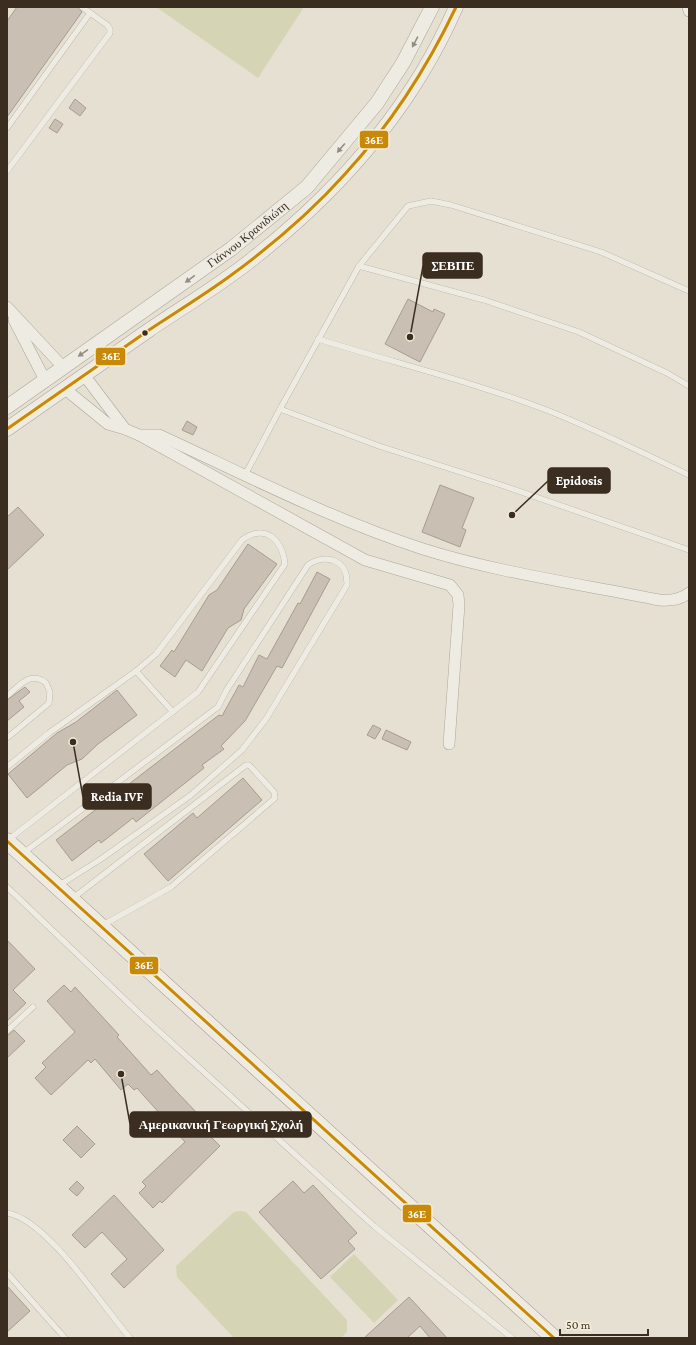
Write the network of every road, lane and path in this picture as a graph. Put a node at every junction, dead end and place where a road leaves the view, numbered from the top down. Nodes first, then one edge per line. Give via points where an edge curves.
1 (82, 7) edge
2 (432, 7) edge
3 (456, 7) edge
4 (688, 7) edge
5 (689, 11) edge
6 (90, 13) junction
7 (7, 128) edge
8 (7, 171) edge
9 (359, 266) junction
10 (689, 291) edge
11 (7, 307) edge
12 (318, 339) junction
13 (64, 367) junction
14 (84, 375) junction
15 (45, 380) junction
16 (689, 386) edge
17 (65, 389) junction
18 (7, 407) edge
19 (280, 408) junction
20 (7, 429) edge
21 (125, 429) junction
22 (139, 435) junction
23 (245, 475) junction
24 (689, 475) edge
25 (689, 550) edge
26 (689, 593) edge
27 (136, 671) junction
28 (7, 696) edge
29 (173, 712) junction
30 (7, 738) edge
31 (449, 744) dead end
32 (7, 767) edge
33 (7, 841) edge
34 (22, 854) junction
35 (57, 886) junction
36 (7, 887) edge
37 (72, 900) junction
38 (101, 926) junction
39 (33, 1006) dead end
40 (7, 1031) edge
41 (7, 1213) edge
42 (7, 1273) edge
43 (64, 1338) edge
44 (130, 1338) edge
45 (512, 1338) edge
46 (554, 1338) edge

1 - 6 lane
2 -> 13 street, Γιάννου Κρανιδιώτη via 403,63 377,103 307,187 231,249
3 - 14 street, Γιάννου Κρανιδιώτη via 445,33 417,82 384,129 354,167 309,212 254,258
4 - 5 street
6 - 7 lane
6 - 8 lane via 107,25 110,33
9 - 10 lane via 408,206 431,201 601,252
9 - 12 lane
9 - 16 lane via 484,300 580,332
11 - 13 street
11 - 15 street
12 - 19 lane
12 - 24 lane via 549,411
13 - 15 street, Γιάννου Κρανιδιώτη
14 - 17 street, Γιάννου Κρανιδιώτη
14 - 21 street
15 - 18 street, Γιάννου Κρανιδιώτη
17 - 20 street, Γιάννου Κρανιδιώτη
17 - 21 street via 108,424
19 - 23 lane
19 - 25 lane via 379,446
21 - 22 street
22 - 23 street via 159,435
22 - 31 street via 365,560 450,585 458,595 459,605
23 - 26 street via 313,508 422,548 475,564 659,600 671,601
27 - 29 lane
27 - 29 lane via 156,654 242,540 252,534 263,534 278,541 285,564 198,692
27 - 32 lane via 48,732
28 - 30 lane via 26,680 34,677 46,683 50,692 49,703
29 - 33 lane
33 - 34 main road
34 - 35 main road
34 - 35 lane via 218,706 308,565 323,558 339,564 346,573 347,585 278,701 242,750 191,795 101,859
35 - 37 main road
36 - 45 lane via 141,1015 374,1226
37 - 38 main road
37 - 38 lane via 246,765 249,765 274,792 275,798 172,887
38 - 46 main road
39 - 40 lane
41 - 44 lane via 16,1215 50,1241
42 - 43 lane

